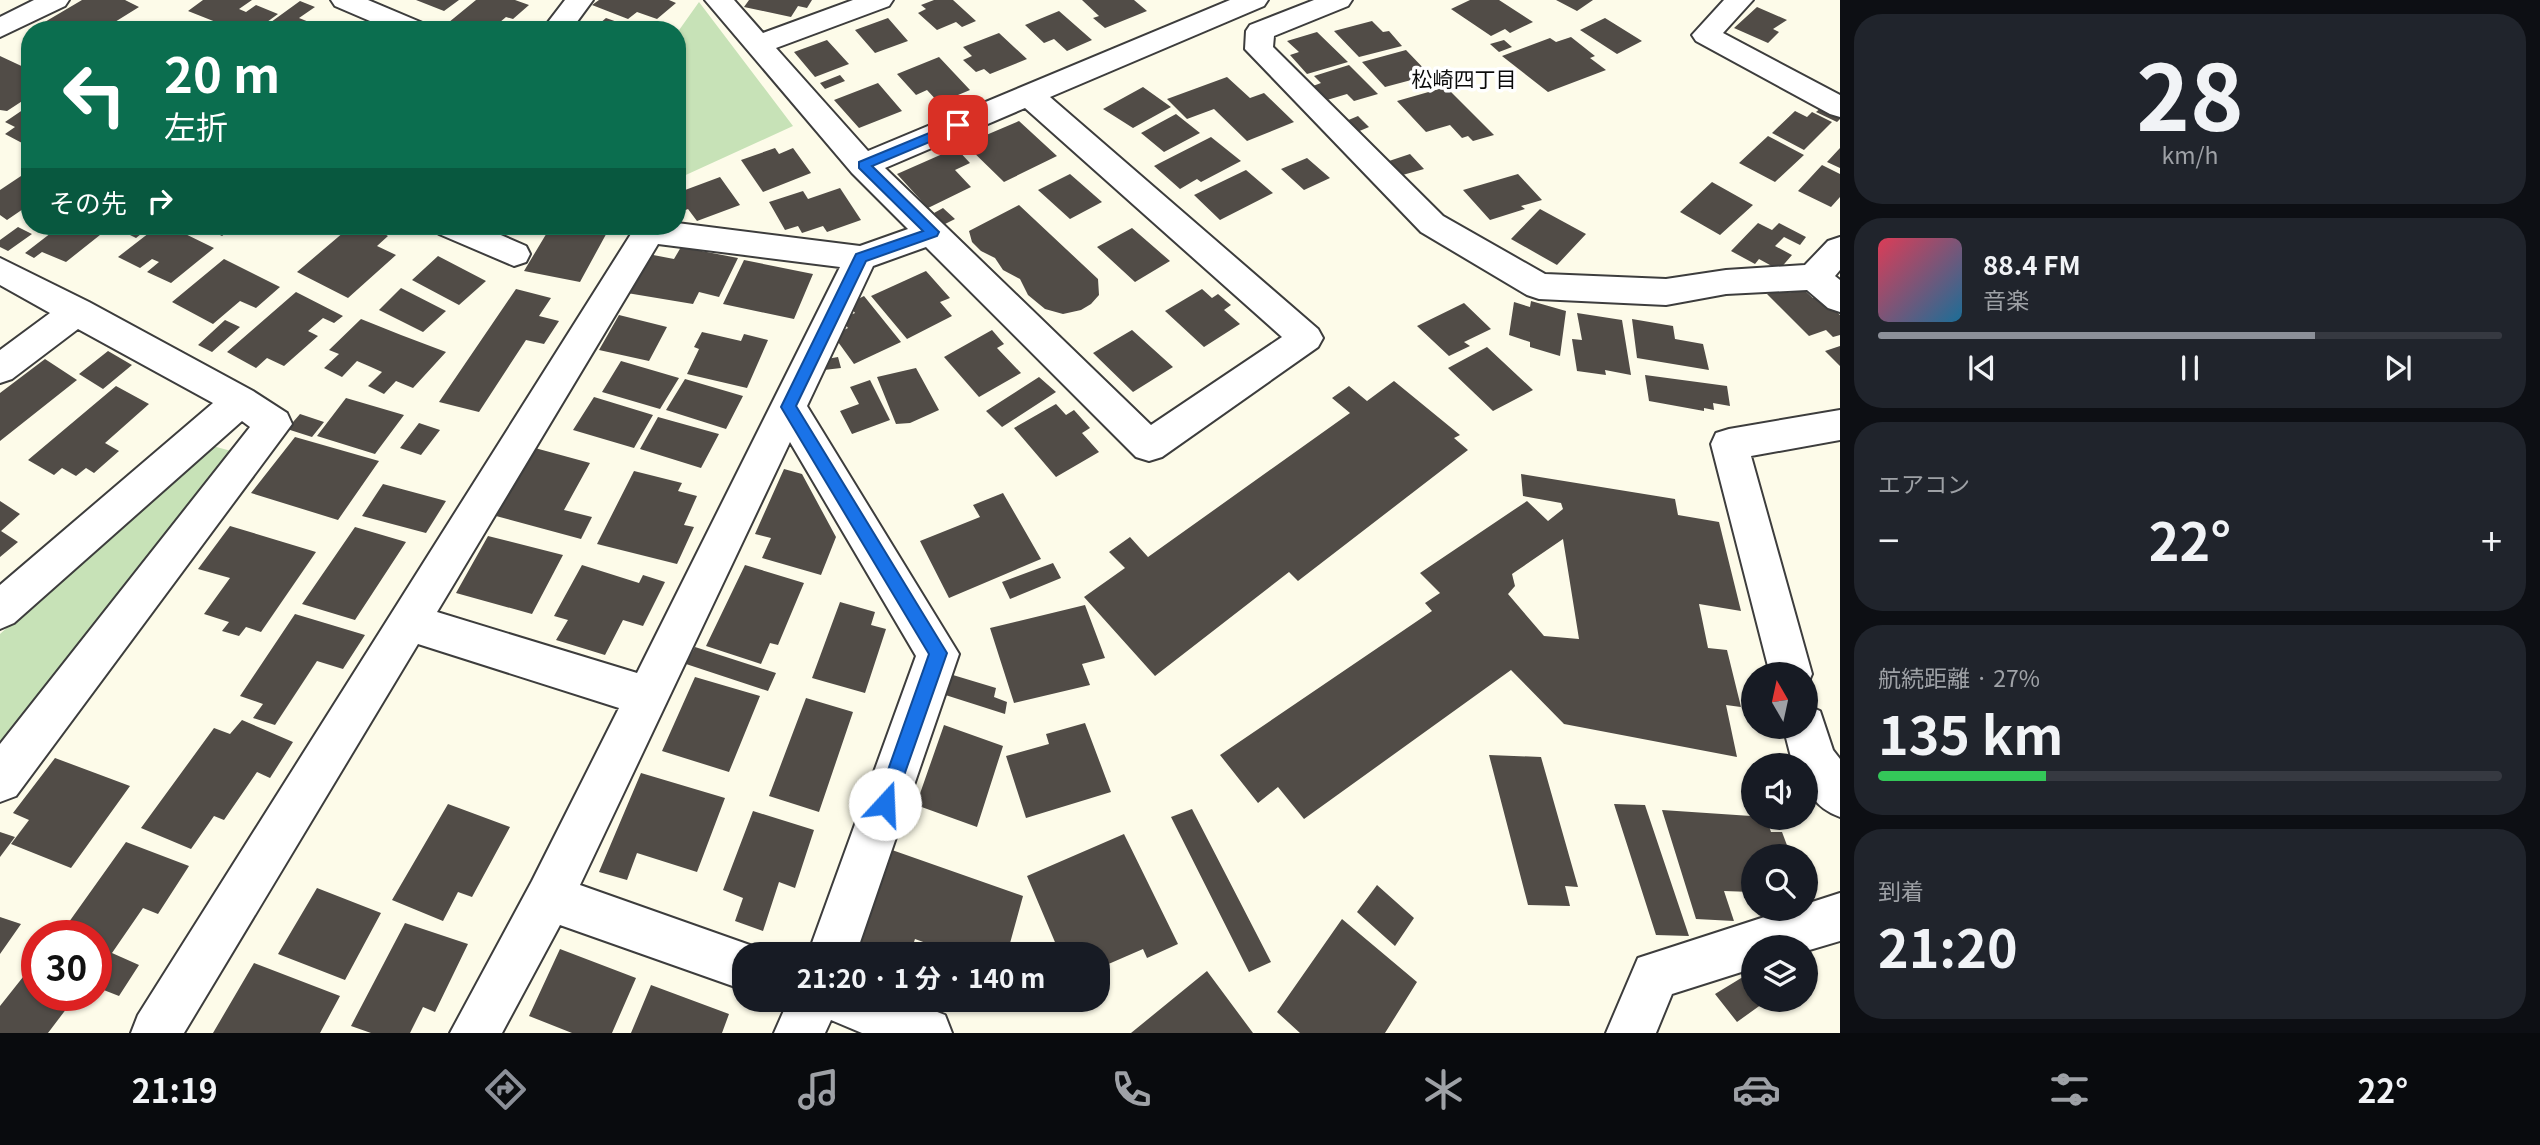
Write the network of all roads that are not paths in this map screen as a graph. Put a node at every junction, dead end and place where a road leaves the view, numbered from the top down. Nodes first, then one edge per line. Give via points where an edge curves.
1 (55, 0) edge
2 (345, 0) edge
3 (579, 0) edge
4 (719, 0) edge
5 (879, 0) edge
6 (1254, 0) edge
7 (1338, 0) edge
8 (1739, 0) edge
9 (394, 21) edge
10 (563, 21) edge
11 (1, 27) edge
12 (21, 35) edge
13 (758, 44) junction
14 (1030, 96) junction
15 (1840, 107) edge
16 (863, 165) junction
17 (933, 232) junction
18 (471, 235) edge
19 (647, 235) edge
20 (680, 235) edge
21 (1840, 249) edge
22 (514, 254) dead end
23 (861, 258) junction
24 (0, 270) edge
25 (1814, 277) junction
26 (1840, 299) edge
27 (77, 311) junction
28 (0, 369) edge
29 (240, 401) junction
30 (788, 407) junction
31 (1840, 425) edge
32 (0, 610) edge
33 (409, 622) junction
34 (1788, 662) edge
35 (648, 697) junction
36 (1808, 739) edge
37 (0, 780) edge
38 (1840, 795) edge
39 (549, 898) junction
40 (1840, 917) edge
41 (836, 942) edge
42 (732, 962) edge
43 (809, 1012) edge
44 (872, 1012) edge
45 (156, 1033) edge
46 (475, 1033) edge
47 (799, 1033) edge
48 (927, 1033) edge
49 (1630, 1033) edge

1 - 11 street
2 - 9 street
3 - 10 street
4 - 13 street
5 - 13 street
6 - 14 street
7 - 25 street via 1260,31 1259,49 1432,224 1539,286 1665,292 1726,282
8 - 15 street via 1706,35
11 - 12 street
13 - 16 street
14 - 16 street
14 - 17 street via 1306,338 1149,446
16 - 17 street
17 - 23 street
18 - 22 street
19 - 33 street
20 - 23 street
21 - 25 street
23 - 30 street
24 - 27 street
25 - 26 street
27 - 28 street
27 - 29 street
29 - 32 street
29 - 37 street via 274,424
30 - 35 street
30 - 41 street via 938,653
31 - 34 street via 1729,444
33 - 35 street
33 - 45 street
35 - 39 street
36 - 38 street via 1814,761
39 - 42 street
39 - 46 street
40 - 49 street via 1655,975
43 - 47 street
44 - 48 street

